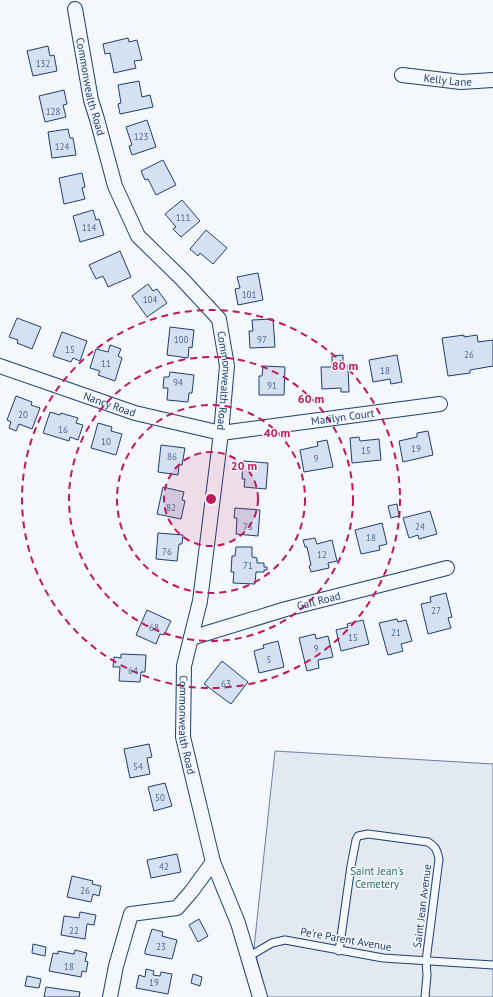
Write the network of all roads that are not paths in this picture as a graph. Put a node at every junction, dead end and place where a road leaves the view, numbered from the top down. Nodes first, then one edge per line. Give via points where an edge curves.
1 (75, 9) dead end
2 (402, 75) dead end
3 (493, 80) edge
4 (0, 366) edge
5 (440, 404) dead end
6 (221, 433) junction
7 (448, 568) dead end
8 (191, 638) junction
9 (213, 862) junction
10 (339, 951) junction
11 (248, 957) junction
12 (426, 960) junction
13 (493, 965) edge
14 (110, 997) edge
15 (260, 997) edge
16 (424, 997) edge

1 - 6 street, Commonwealth Road via 91,100 115,186 138,236 219,319 227,366
2 - 3 street, Kelly Lane via 461,82
4 - 6 street, Nancy Road via 135,413
5 - 6 street, Marilyn Court
6 - 8 street, Commonwealth Road via 200,601
7 - 8 street, Gail Road via 286,609
8 - 9 street, Commonwealth Road via 184,666 183,737
9 - 11 street, Commonwealth Road via 238,923
9 - 14 street via 177,908 131,914
10 - 11 lane, Pe're Parent Avenue via 285,940 272,943
10 - 12 lane, Pe're Parent Avenue via 383,958
10 - 12 lane, Saint Jean Avenue via 356,840 358,836 368,834 428,842 437,850 439,859
11 - 15 street, Commonwealth Road
12 - 13 lane, Pe're Parent Avenue
12 - 16 lane, Saint Jean Avenue

